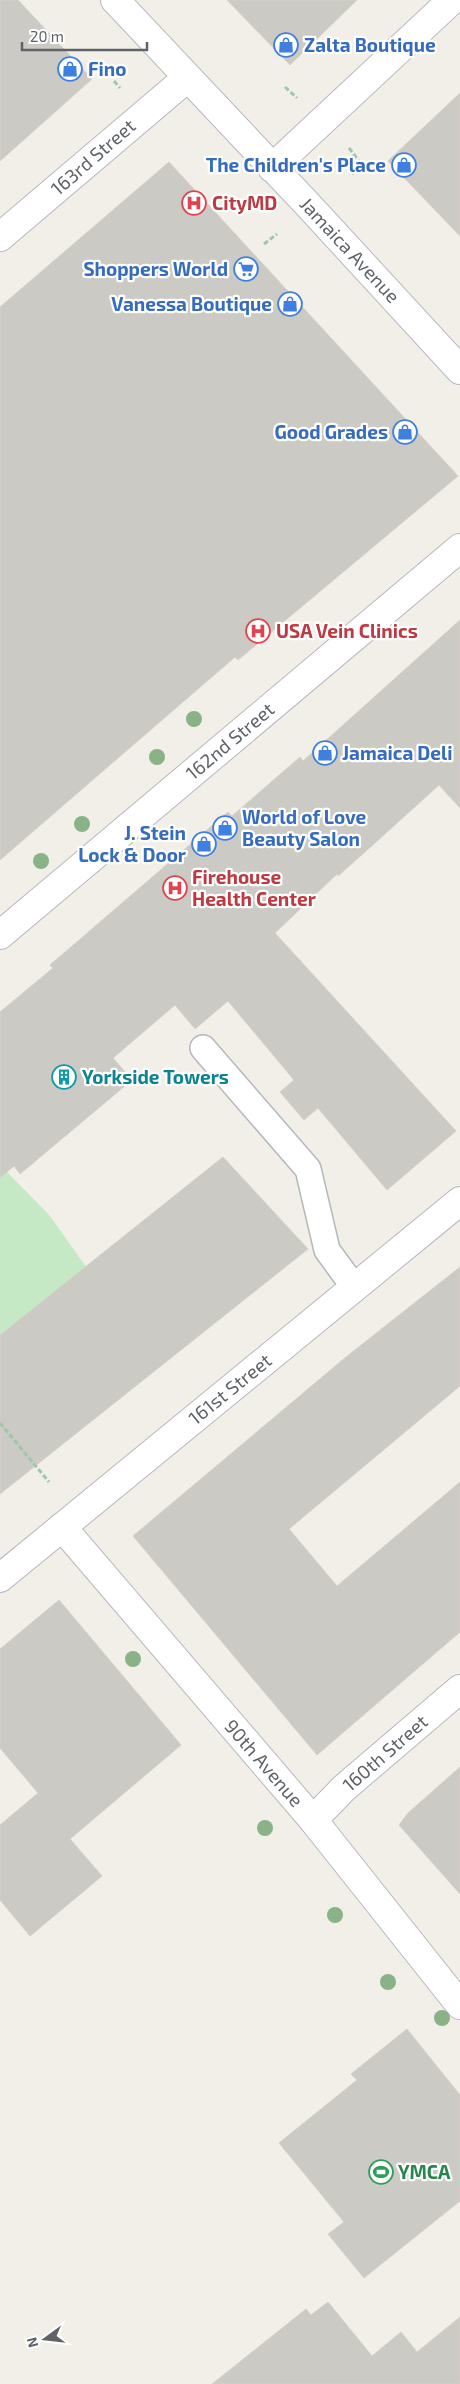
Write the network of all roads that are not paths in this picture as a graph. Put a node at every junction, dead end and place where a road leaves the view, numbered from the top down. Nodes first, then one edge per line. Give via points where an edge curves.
1 (115, 0) edge
2 (452, 0) edge
3 (187, 78) junction
4 (272, 168) junction
5 (0, 237) edge
6 (460, 370) edge
7 (460, 548) edge
8 (0, 935) edge
9 (203, 1048) dead end
10 (460, 1200) edge
11 (354, 1287) junction
12 (62, 1527) junction
13 (0, 1578) edge
14 (460, 1689) edge
15 (313, 1820) junction
16 (460, 2005) edge

1 - 3 street, Jamaica Avenue
2 - 4 street
3 - 4 street, Jamaica Avenue
3 - 5 street, 163rd Street
4 - 6 street, Jamaica Avenue
7 - 8 street, 162nd Street
9 - 11 lane via 308,1169 326,1250
10 - 11 street, 161st Street
11 - 12 street, 161st Street
12 - 13 street, 161st Street
12 - 15 street, 90th Avenue
14 - 15 street, 160th Street via 344,1788
15 - 16 street, 90th Avenue

